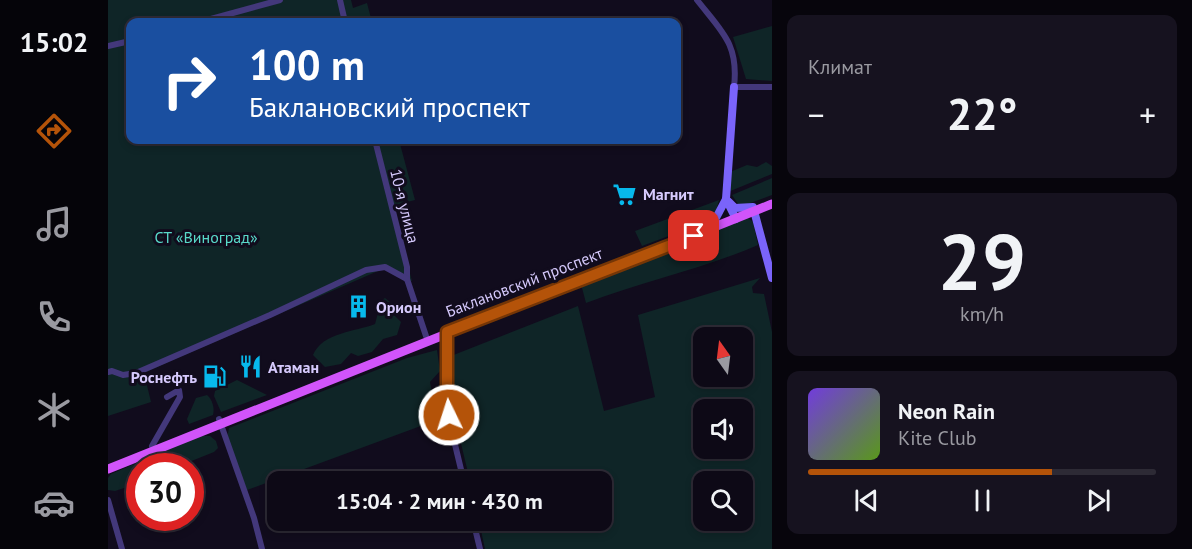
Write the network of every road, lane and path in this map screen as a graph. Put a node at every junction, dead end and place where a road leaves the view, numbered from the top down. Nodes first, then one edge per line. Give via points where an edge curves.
1 (280, 0) edge
2 (340, 0) edge
3 (697, 0) edge
4 (215, 18) edge
5 (344, 18) edge
6 (126, 42) edge
7 (108, 46) edge
8 (734, 87) junction
9 (772, 87) edge
10 (376, 144) edge
11 (726, 199) junction
12 (772, 200) edge
13 (772, 204) edge
14 (754, 209) junction
15 (735, 217) junction
16 (706, 226) junction
17 (772, 278) edge
18 (407, 279) junction
19 (447, 330) junction
20 (426, 336) junction
21 (108, 372) edge
22 (167, 397) dead end
23 (220, 421) junction
24 (152, 446) junction
25 (108, 463) edge
26 (108, 469) edge
27 (461, 471) edge
28 (108, 500) edge
29 (476, 531) edge
30 (122, 549) edge
31 (262, 549) edge
32 (480, 549) edge

1 - 4 street
2 - 5 street
3 - 8 street via 733,50
6 - 7 street
8 - 9 street
8 - 11 street
10 - 18 street, 10-я улица
11 - 14 street via 735,208
11 - 15 street
11 - 16 street via 716,218
12 - 14 main road, Баклановский проспект
13 - 14 main road, Баклановский проспект
14 - 15 main road, Баклановский проспект
14 - 17 street
15 - 16 main road, Баклановский проспект
15 - 19 main road, Баклановский проспект
16 - 19 main road, Баклановский проспект
18 - 20 street, 10-я улица
18 - 21 street via 385,267 366,270 136,373
19 - 20 main road, Баклановский проспект
19 - 23 main road, Баклановский проспект
19 - 27 street via 447,398
20 - 23 main road, Баклановский проспект
22 - 24 street via 179,390 180,397
23 - 24 main road
23 - 26 main road
23 - 31 street
24 - 25 main road
28 - 30 street
29 - 32 street

